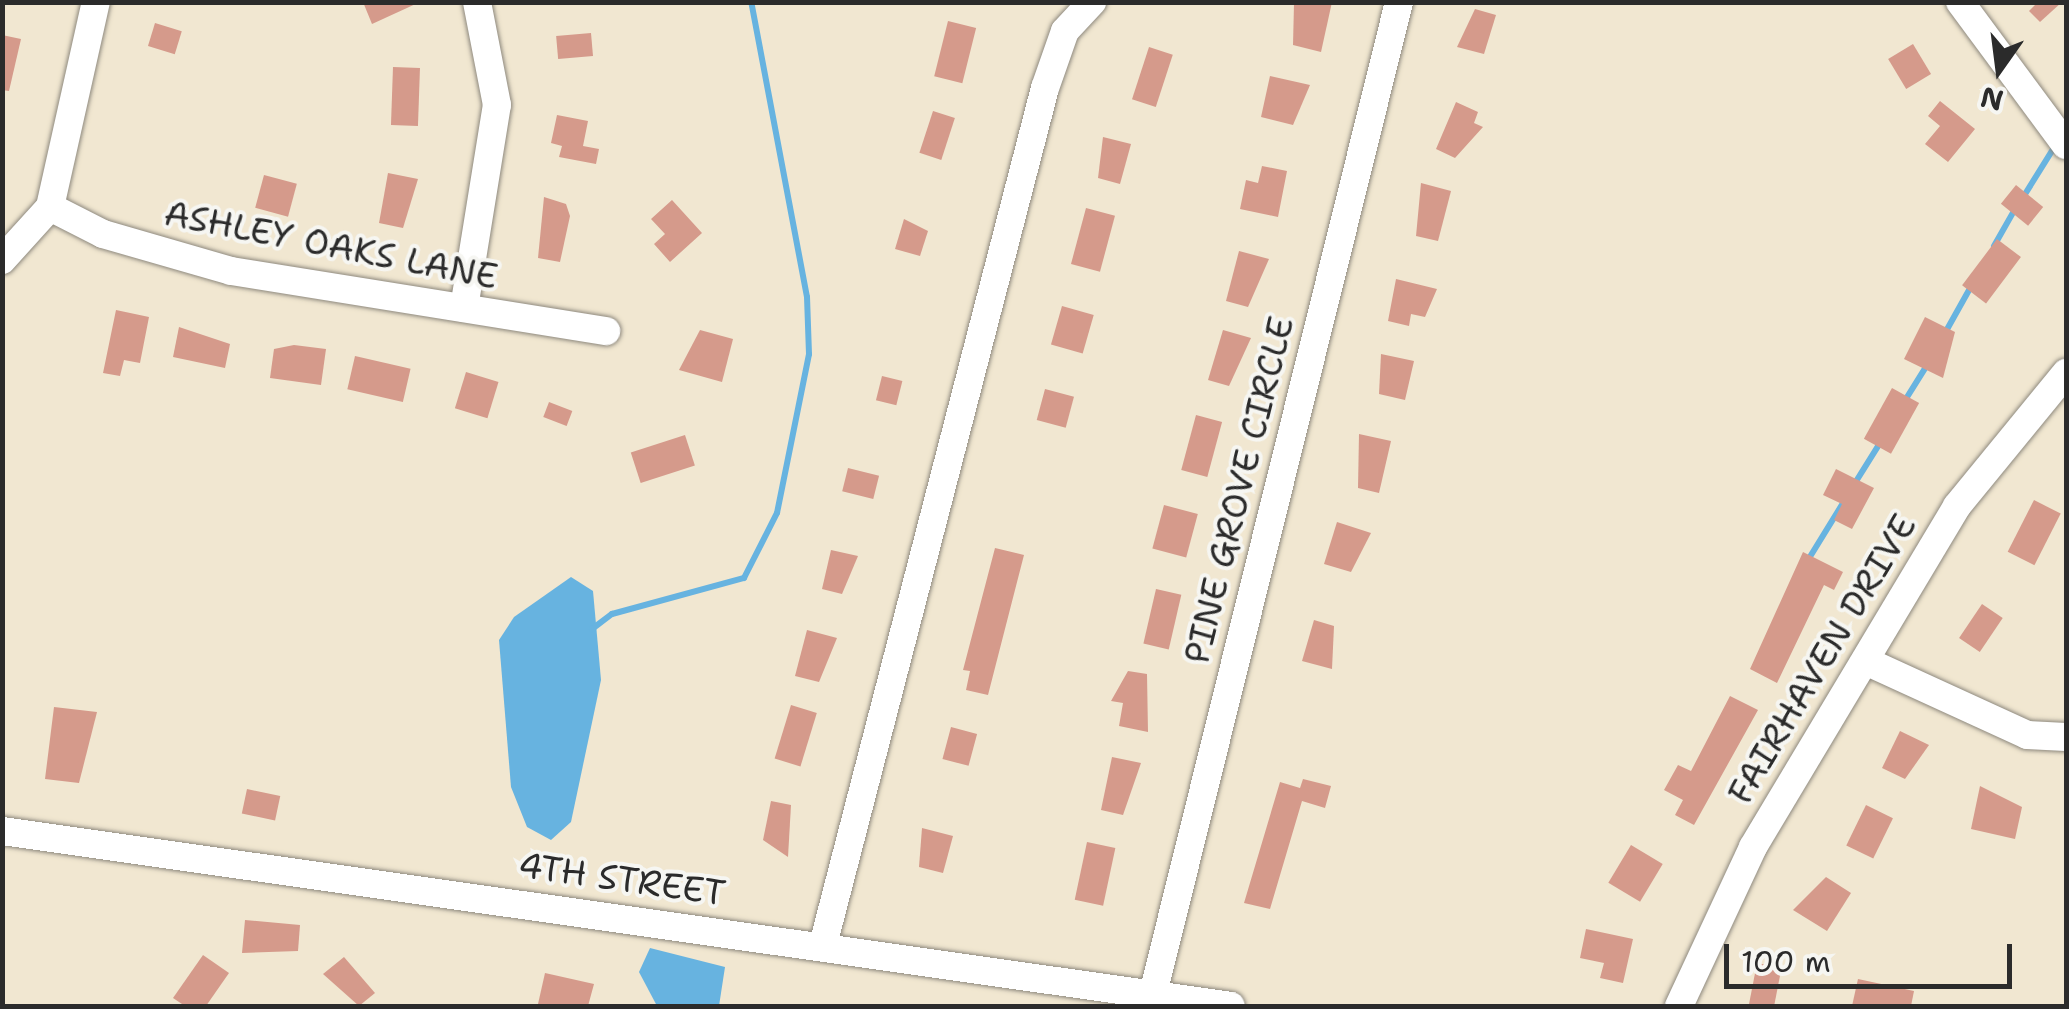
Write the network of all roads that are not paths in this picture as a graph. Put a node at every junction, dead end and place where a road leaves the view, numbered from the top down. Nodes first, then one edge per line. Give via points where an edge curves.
1 (96, 2) edge
2 (477, 2) edge
3 (1092, 2) edge
4 (1399, 2) edge
5 (1960, 2) edge
6 (2066, 145) edge
7 (50, 206) junction
8 (2, 260) edge
9 (464, 308) junction
10 (606, 331) dead end
11 (2066, 373) edge
12 (1870, 662) junction
13 (2066, 737) edge
14 (2, 831) edge
15 (822, 945) junction
16 (1151, 1001) edge
17 (1231, 1006) edge
18 (1679, 1006) edge

1 - 7 street
2 - 9 street via 497,106
3 - 15 street via 1066,32 1045,88
4 - 16 street, PINE GROVE CIRCLE
5 - 6 street
7 - 8 street
7 - 9 street, ASHLEY OAKS LANE via 103,234 230,271
9 - 10 street, ASHLEY OAKS LANE
11 - 12 street, FAIRHAVEN DRIVE via 1957,506
12 - 13 street via 2026,734
12 - 18 street, FAIRHAVEN DRIVE via 1753,847
14 - 15 street, 4TH STREET
15 - 16 street, 4TH STREET
16 - 17 street, 4TH STREET

